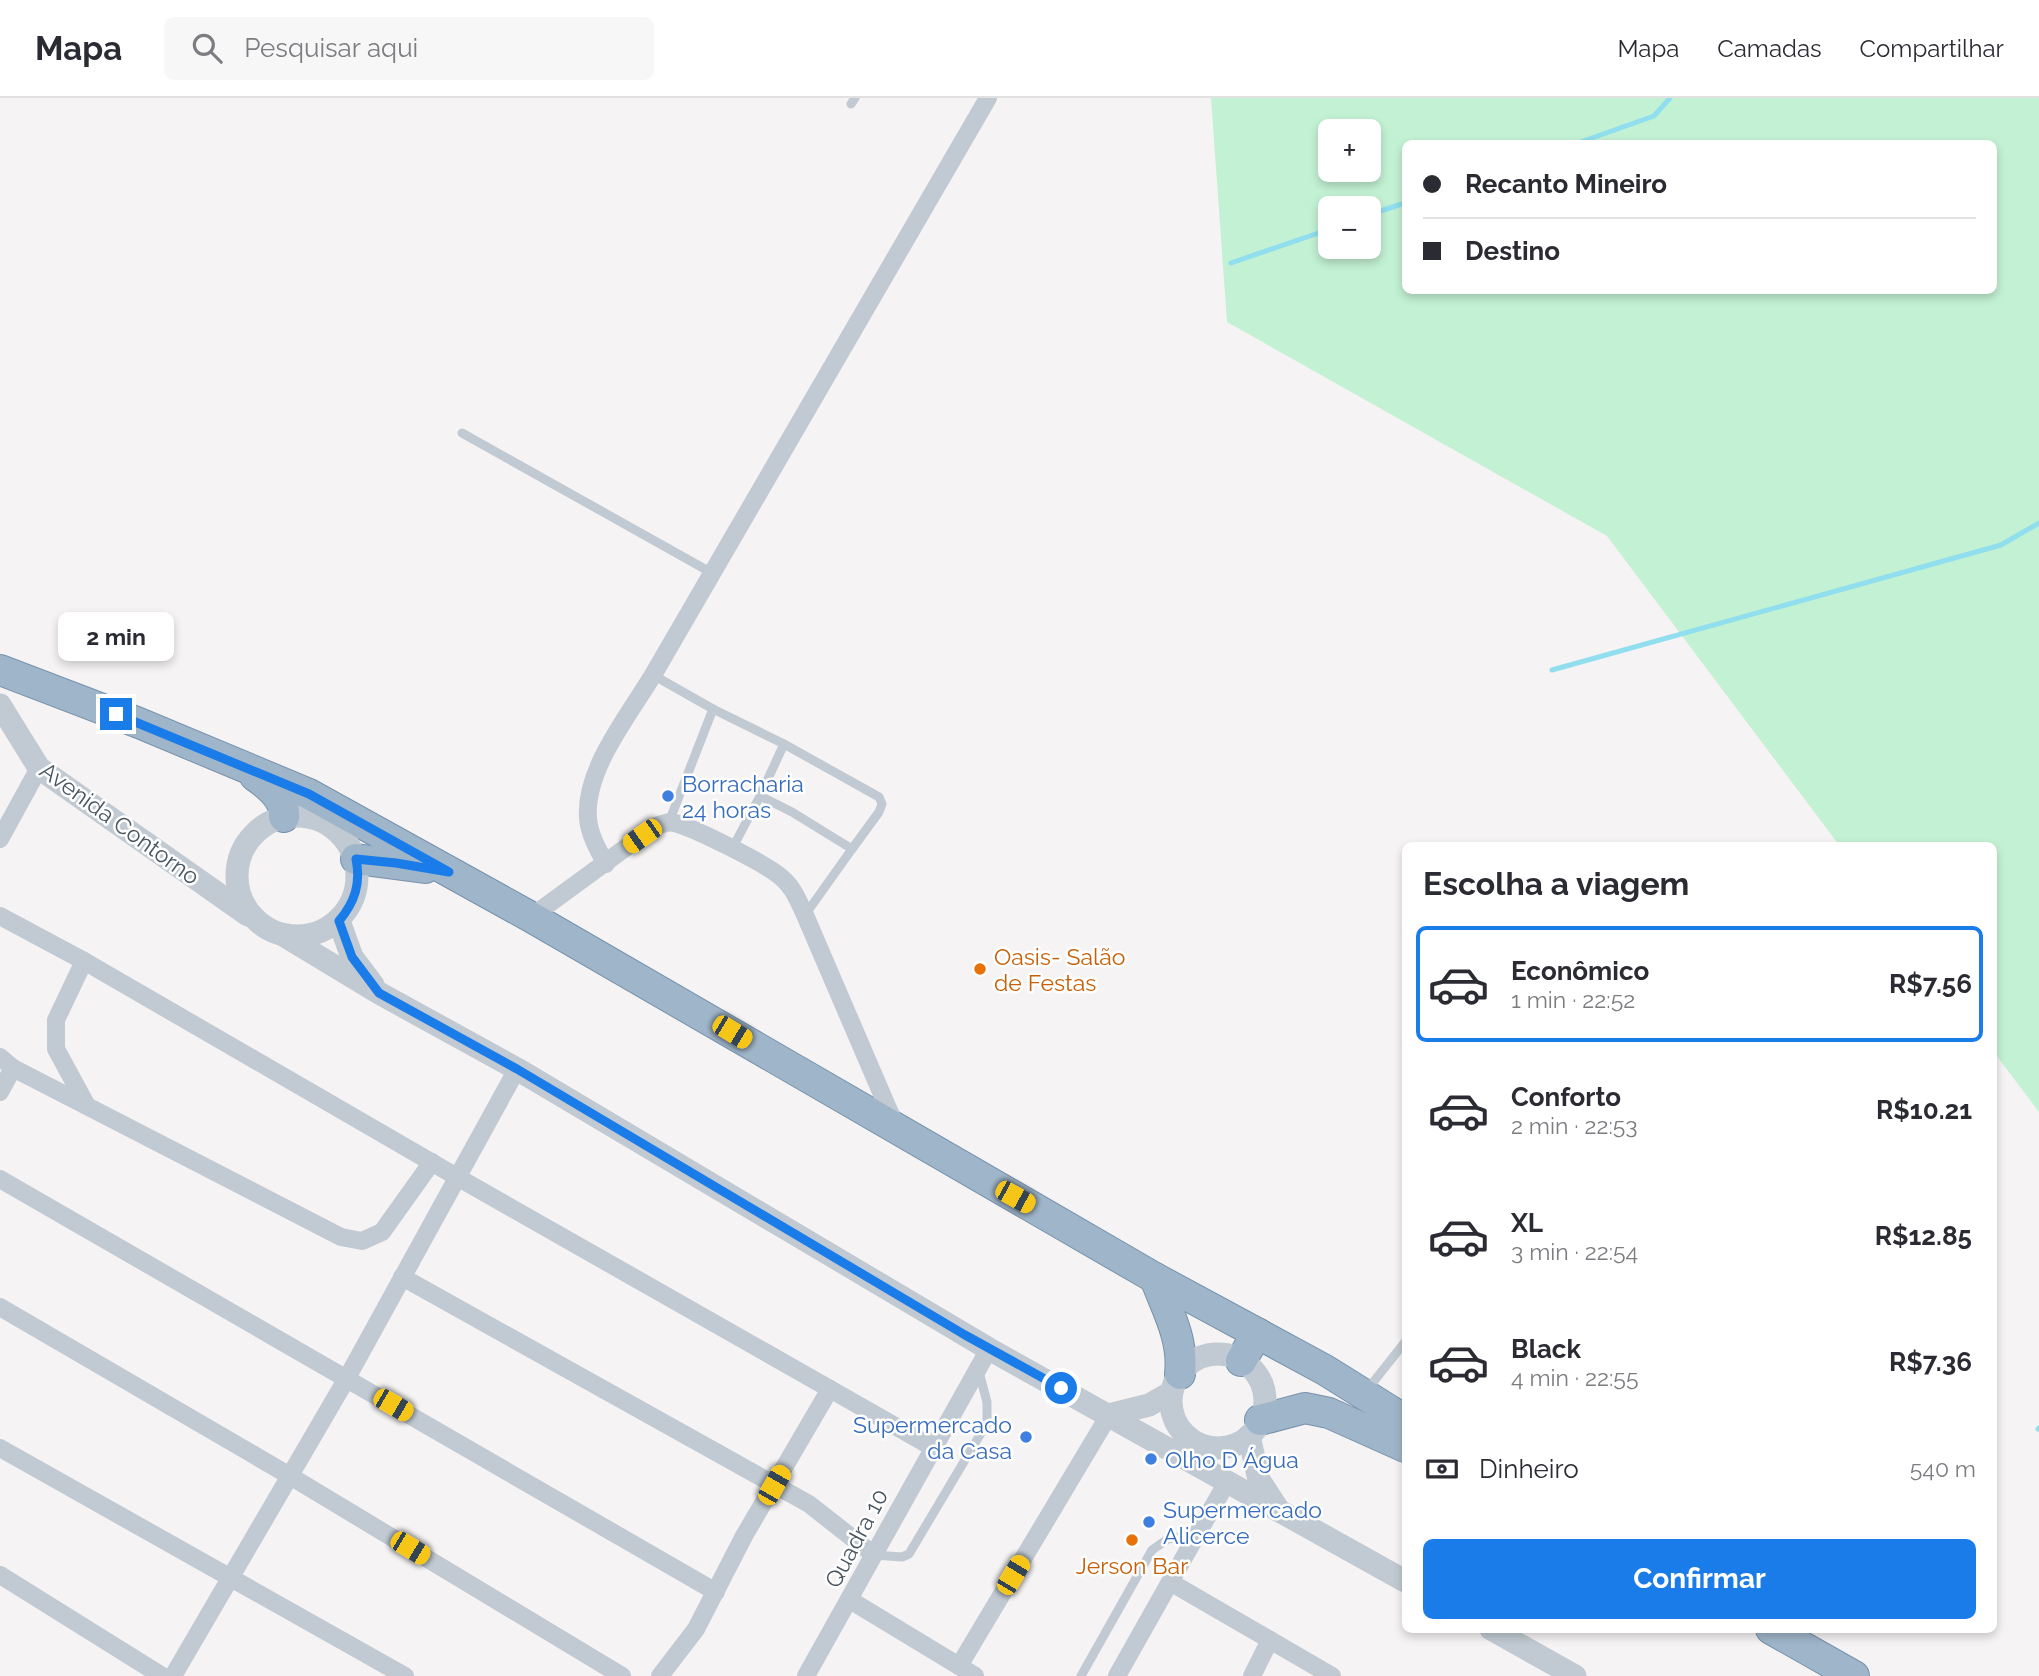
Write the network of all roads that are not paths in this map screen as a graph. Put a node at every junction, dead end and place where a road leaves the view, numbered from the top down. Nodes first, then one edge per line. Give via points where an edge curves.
1 (983, 100) edge
2 (462, 433) dead end
3 (712, 573) junction
4 (0, 670) edge
5 (653, 675) junction
6 (0, 705) edge
7 (713, 709) junction
8 (784, 744) junction
9 (238, 764) junction
10 (40, 768) junction
11 (760, 796) junction
12 (284, 817) junction
13 (669, 822) junction
14 (2, 833) edge
15 (732, 849) junction
16 (852, 849) junction
17 (356, 859) junction
18 (606, 863) junction
19 (449, 872) junction
20 (805, 915) junction
21 (0, 916) edge
22 (531, 917) junction
23 (339, 921) junction
24 (260, 924) junction
25 (283, 935) junction
26 (84, 961) junction
27 (379, 993) junction
28 (7, 1063) edge
29 (517, 1069) junction
30 (0, 1092) edge
31 (87, 1106) junction
32 (897, 1131) junction
33 (432, 1162) junction
34 (457, 1177) junction
35 (0, 1179) edge
36 (402, 1277) junction
37 (1155, 1278) junction
38 (0, 1307) edge
39 (1256, 1333) junction
40 (1402, 1346) edge
41 (983, 1359) junction
42 (1241, 1361) junction
43 (347, 1378) junction
44 (1176, 1383) junction
45 (830, 1389) junction
46 (1364, 1394) junction
47 (1109, 1415) junction
48 (1402, 1418) edge
49 (1255, 1428) junction
50 (1402, 1446) edge
51 (932, 1447) junction
52 (0, 1448) edge
53 (1189, 1449) junction
54 (290, 1476) junction
55 (1227, 1482) junction
56 (774, 1485) junction
57 (1280, 1511) junction
58 (1195, 1534) junction
59 (874, 1555) junction
60 (0, 1575) edge
61 (231, 1578) junction
62 (1402, 1579) edge
63 (1170, 1582) junction
64 (716, 1592) junction
65 (850, 1600) junction
66 (1498, 1633) edge
67 (1778, 1633) edge
68 (1270, 1640) junction
69 (959, 1666) junction
70 (812, 1672) edge
71 (163, 1676) edge
72 (173, 1676) edge
73 (405, 1676) edge
74 (622, 1676) edge
75 (660, 1676) edge
76 (975, 1676) edge
77 (1081, 1676) edge
78 (1117, 1676) edge
79 (1252, 1676) edge
80 (1332, 1676) edge
81 (1575, 1676) edge
82 (1854, 1676) edge

1 - 3 street
2 - 3 lane
3 - 5 street
4 - 9 highway
5 - 7 lane
5 - 18 street via 601,759 592,785 588,819
6 - 10 street, Avenida Contorno
7 - 8 lane
7 - 13 lane
8 - 11 lane
8 - 16 lane via 879,797 879,812
9 - 12 highway via 268,785 285,810
9 - 19 highway via 309,794
10 - 14 street
10 - 24 street, Avenida Contorno
11 - 15 lane
11 - 16 lane
12 - 17 street via 328,824 345,839
12 - 24 street via 259,829 238,863 238,890
13 - 15 street
13 - 18 street via 654,827
15 - 20 street via 781,877
16 - 20 lane
17 - 19 highway
17 - 23 street via 356,892
18 - 22 street
19 - 22 highway
20 - 32 street
21 - 26 street
22 - 32 highway
23 - 25 street via 318,933
23 - 27 street via 352,957
24 - 25 street
25 - 27 street
26 - 31 street via 55,1020 56,1049
26 - 33 street
27 - 29 street
28 - 30 street
28 - 31 street
29 - 34 street
29 - 41 street
31 - 33 street via 341,1237 362,1241 382,1232
32 - 37 highway
33 - 34 street
34 - 36 street
34 - 45 street
35 - 43 street
36 - 43 street
36 - 56 street
37 - 39 highway
37 - 44 highway via 1179,1336 1182,1356
38 - 54 street
39 - 42 highway
39 - 46 highway
40 - 46 lane
41 - 47 street
41 - 51 street, Quadra 10
41 - 59 lane via 987,1423 909,1554
42 - 44 street via 1223,1355 1203,1357
42 - 49 street via 1256,1374 1264,1392
43 - 54 street
43 - 64 street
44 - 47 street via 1149,1405
44 - 53 street via 1171,1411
45 - 51 street
45 - 56 street
46 - 48 highway
47 - 53 street
47 - 69 street
49 - 50 highway via 1304,1409 1329,1413
49 - 53 street via 1241,1442
49 - 57 street via 1259,1480
51 - 59 street, Quadra 10
52 - 61 street
53 - 55 street
54 - 61 street
54 - 74 street
55 - 57 street
55 - 58 street
56 - 59 street via 809,1504
56 - 64 street
57 - 62 street
58 - 63 street
58 - 77 lane via 1168,1539 1152,1550
59 - 65 street, Quadra 10
60 - 71 street
61 - 72 street
61 - 73 street
63 - 68 street
63 - 78 street
64 - 75 street via 696,1629
65 - 69 street
65 - 70 street, Quadra 10
66 - 81 street
67 - 82 highway
68 - 79 street
68 - 80 street
69 - 76 street

